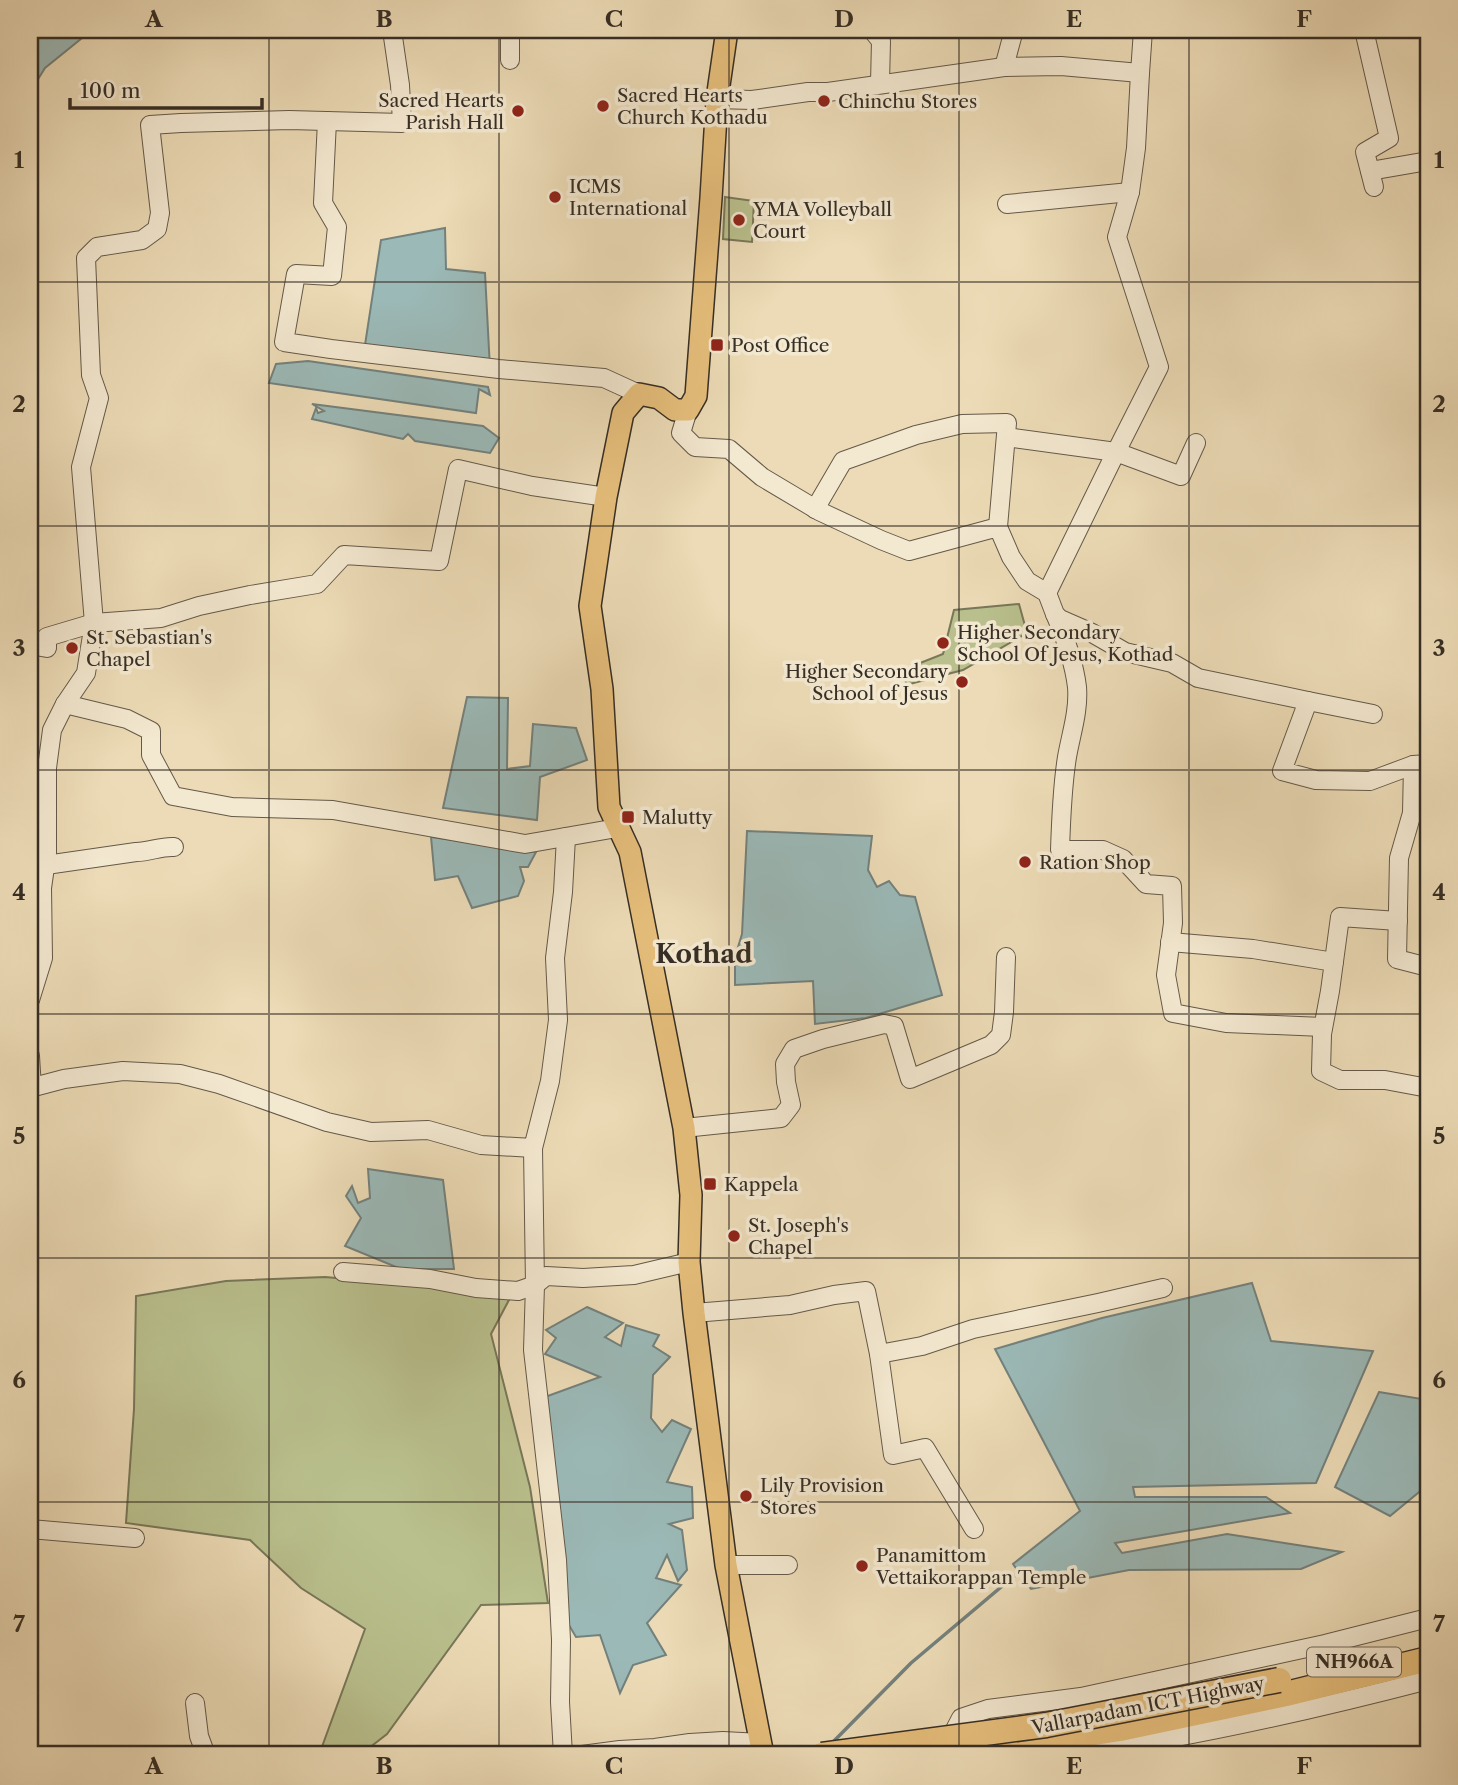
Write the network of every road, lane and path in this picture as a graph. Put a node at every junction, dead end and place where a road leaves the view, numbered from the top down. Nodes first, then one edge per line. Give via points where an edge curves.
1 (392, 30) edge
2 (510, 30) edge
3 (727, 30) edge
4 (872, 30) edge
5 (1014, 30) edge
6 (1143, 30) edge
7 (1364, 30) edge
8 (510, 60) dead end
9 (1004, 67) junction
10 (1140, 73) junction
11 (880, 83) junction
12 (717, 99) junction
13 (327, 121) junction
14 (1428, 161) edge
15 (1130, 192) junction
16 (1007, 204) dead end
17 (639, 394) junction
18 (688, 410) junction
19 (1006, 437) junction
20 (1196, 443) dead end
21 (1116, 452) junction
22 (606, 497) junction
23 (815, 509) junction
24 (999, 527) junction
25 (1047, 593) junction
26 (1055, 614) junction
27 (94, 623) junction
28 (30, 645) edge
29 (1308, 701) junction
30 (65, 704) junction
31 (1373, 714) dead end
32 (1421, 764) edge
33 (617, 828) junction
34 (566, 837) junction
35 (174, 847) dead end
36 (46, 865) junction
37 (1398, 921) junction
38 (1170, 942) junction
39 (1006, 957) dead end
40 (1334, 961) junction
41 (1428, 967) edge
42 (30, 1000) edge
43 (1323, 1027) junction
44 (30, 1056) edge
45 (31, 1088) edge
46 (1428, 1088) edge
47 (684, 1128) junction
48 (533, 1148) junction
49 (689, 1262) junction
50 (342, 1272) dead end
51 (535, 1285) junction
52 (1163, 1288) dead end
53 (694, 1313) junction
54 (879, 1354) junction
55 (30, 1529) edge
56 (974, 1529) dead end
57 (135, 1538) dead end
58 (726, 1565) junction
59 (788, 1565) dead end
60 (1428, 1618) edge
61 (1428, 1642) edge
62 (1428, 1659) edge
63 (1428, 1680) edge
64 (1282, 1687) junction
65 (194, 1703) dead end
66 (762, 1749) edge
67 (206, 1755) edge
68 (563, 1755) edge
69 (582, 1755) edge
70 (822, 1755) edge
71 (947, 1755) edge
72 (955, 1755) edge
73 (1067, 1755) edge

1 - 13 street via 402,123
2 - 8 street
3 - 12 main road
4 - 11 street via 881,41
5 - 9 street
6 - 10 street
7 - 14 street via 1389,138 1365,152 1372,179
9 - 10 street via 1061,66
9 - 11 street
10 - 15 street
11 - 12 street via 752,100
12 - 18 main road via 696,396
13 - 17 street via 323,203 337,228 332,276 296,274 284,342 604,378
13 - 27 street via 150,125 160,212 157,229 142,240 97,247 86,258 91,376 99,398 81,467
15 - 16 street
15 - 21 street via 1117,237 1159,367
17 - 18 main road via 659,398 675,410
17 - 22 main road via 623,413
18 - 23 street via 681,433 695,447 729,449 762,477
19 - 21 street
19 - 23 street via 1007,423 962,424 843,461
19 - 24 street
20 - 21 street via 1181,476
21 - 25 street
22 - 27 street via 458,469 439,561 344,555 317,584 225,600 161,618
22 - 33 main road via 590,606 602,689 608,807
23 - 24 street via 909,551
24 - 25 street via 1010,556 1027,581
25 - 26 street
26 - 29 street via 1125,652 1172,663 1198,678
26 - 38 street via 1077,687 1061,805 1060,850 1103,850 1123,859 1146,884 1172,886
27 - 28 street via 47,637 47,648
27 - 30 street via 86,673
29 - 31 street
29 - 32 street via 1282,771 1316,780 1370,781
30 - 34 street via 127,719 151,731 151,755 173,796 232,807 333,810 525,844
30 - 36 street via 52,730 47,768
32 - 37 street via 1399,858
33 - 34 street
33 - 47 main road via 630,852
34 - 48 street via 555,958 558,1020 550,1081
35 - 36 street
36 - 42 street via 43,958
37 - 40 street via 1340,917
37 - 41 street via 1397,959
38 - 40 street
38 - 43 street via 1166,975 1173,1013 1226,1023
39 - 47 street via 1001,1035 991,1045 910,1079 894,1026 884,1024 822,1040 794,1049 785,1063 791,1105 781,1118
40 - 43 street
43 - 46 street via 1321,1072 1340,1080 1385,1080
44 - 45 street
45 - 48 street via 123,1071 180,1074 371,1132 428,1130 481,1145
47 - 49 main road via 691,1195
48 - 51 street
49 - 51 street via 634,1275 546,1276
49 - 53 main road
50 - 51 street via 519,1292
51 - 68 street via 533,1350 558,1560
52 - 54 street
53 - 54 street via 790,1305 866,1291
53 - 58 main road
54 - 56 street via 893,1455 925,1448
55 - 57 street
58 - 59 street
58 - 66 main road
60 - 71 street via 1081,1697 988,1709 961,1717 947,1744
61 - 64 highway, Vallarpadam ICT Highway / NH966A
62 - 64 highway, Vallarpadam ICT Highway / NH966A
63 - 73 street via 1210,1731
64 - 70 highway, Vallarpadam ICT Highway / NH966A, bridge
64 - 72 highway, Vallarpadam ICT Highway / NH966A via 1120,1729
65 - 67 street
66 - 69 street via 723,1741

